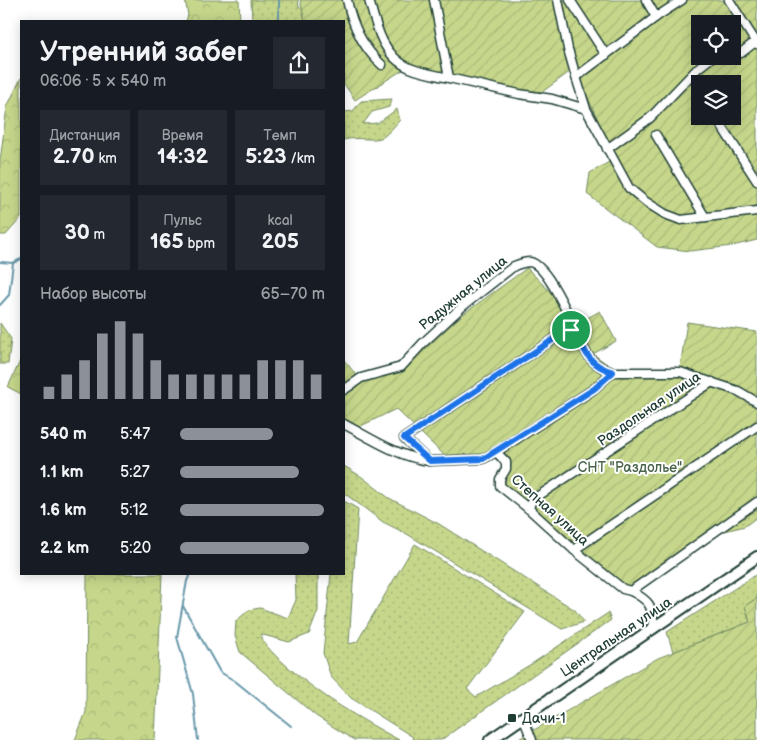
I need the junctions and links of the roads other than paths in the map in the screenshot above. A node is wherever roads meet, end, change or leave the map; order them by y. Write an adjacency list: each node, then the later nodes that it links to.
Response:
1 (347, 0): 13 (street)
2 (369, 0): 16 (street)
3 (434, 0): 16 (street)
4 (558, 0): 15 (street)
5 (570, 0): 12 (street)
6 (646, 0): 9 (street)
7 (682, 0): 9 (street)
8 (729, 0): 10 (street)
9 (656, 17): 12 (street)
10 (756, 43): 11 (street)
11 (741, 53)
12 (606, 55): 15 (street)
13 (382, 65)
14 (702, 65): 20 (street)
15 (576, 77): 17 (street)
16 (449, 78): 17 (street)
17 (586, 109): 20 (street)
18 (720, 125): 21 (street)
19 (656, 135): 23 (street)
20 (607, 149): 23 (street)
21 (757, 182)
22 (757, 212): 23 (street)
23 (706, 217)
24 (576, 331): 25 (street); 27 (street, Радужная улица); 32 (street)
25 (613, 372): 26 (street); 31 (street)
26 (712, 382): 28 (street); 34 (street, Раздольная улица)
27 (345, 389)
28 (757, 402)
29 (345, 425): 32 (street)
30 (757, 426): 35 (street)
31 (496, 452): 32 (street); 34 (street, Степная улица)
32 (430, 461)
33 (757, 502): 37 (street)
34 (530, 509): 35 (street, Степная улица)
35 (574, 550): 37 (street, Степная улица)
36 (757, 557): 38 (street, Центральная улица)
37 (631, 591): 38 (street, Степная улица)
38 (654, 627): 39 (street, Центральная улица)
39 (523, 717): 40 (street, Центральная улица); 41 (street)
40 (490, 740)
41 (532, 740)

